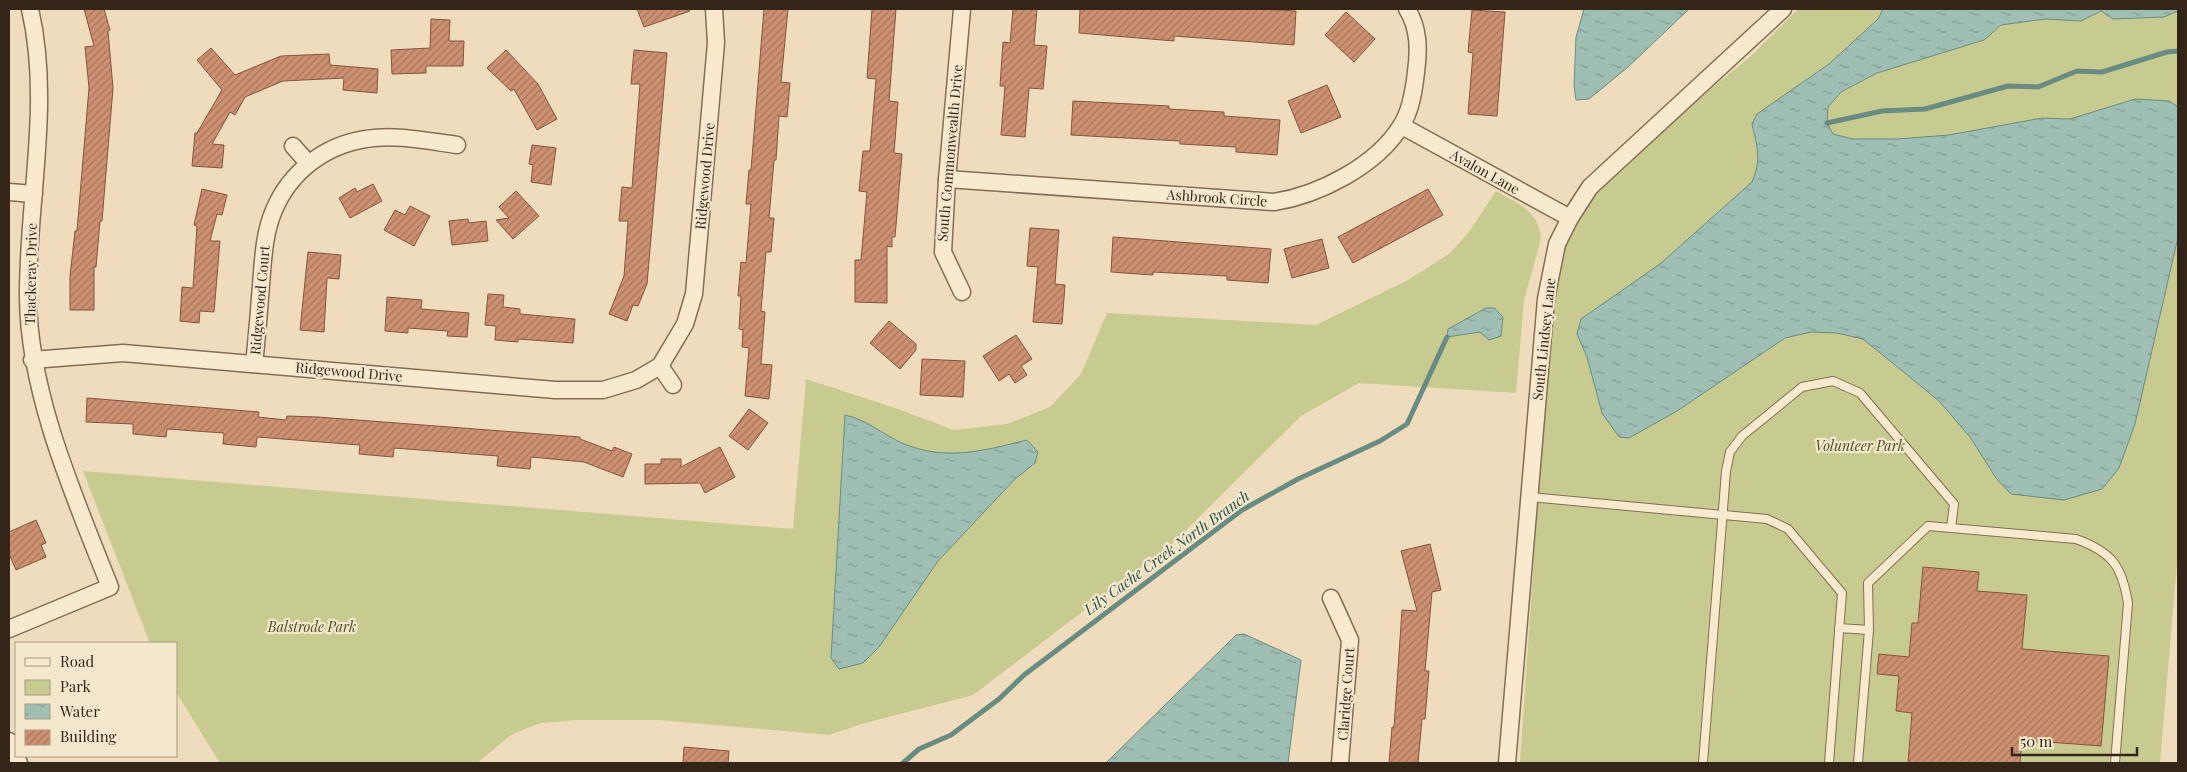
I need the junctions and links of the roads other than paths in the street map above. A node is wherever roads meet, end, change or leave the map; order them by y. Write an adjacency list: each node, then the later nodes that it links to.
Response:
1 (30, 9): 12 (street, Thackeray Drive)
2 (714, 9): 17 (street, Ridgewood Drive)
3 (962, 9): 10 (street, South Commonwealth Drive)
4 (1407, 9): 6 (street, Ashbrook Circle)
5 (1783, 9): 13 (street, South Lindsey Lane)
6 (1402, 126): 10 (street, Ashbrook Circle); 13 (street, Avalon Lane)
7 (457, 145): 9 (street, Ridgewood Court)
8 (293, 146): 9 (street)
9 (308, 163): 16 (street, Ridgewood Court)
10 (947, 179): 14 (street, South Commonwealth Drive)
11 (9, 192): 12 (street)
12 (34, 194): 15 (street, Thackeray Drive)
13 (1570, 218): 19 (street, South Lindsey Lane)
14 (962, 292)
15 (32, 360): 16 (street, Ridgewood Drive); 24 (street, Thackeray Drive)
16 (254, 364): 17 (street, Ridgewood Drive)
17 (660, 366): 18 (street)
18 (673, 385)
19 (1530, 497): 20 (lane); 29 (street, South Lindsey Lane)
20 (1721, 514): 21 (lane); 23 (lane); 30 (lane)
21 (1952, 528): 25 (lane); 33 (lane)
22 (1330, 598): 28 (street, Claridge Court)
23 (1839, 628): 25 (lane); 31 (lane)
24 (9, 629)
25 (1869, 630): 32 (lane)
26 (9, 741): 27 (street)
27 (15, 754)
28 (1340, 763)
29 (1507, 763)
30 (1703, 763)
31 (1828, 763)
32 (1858, 763)
33 (2115, 763)

